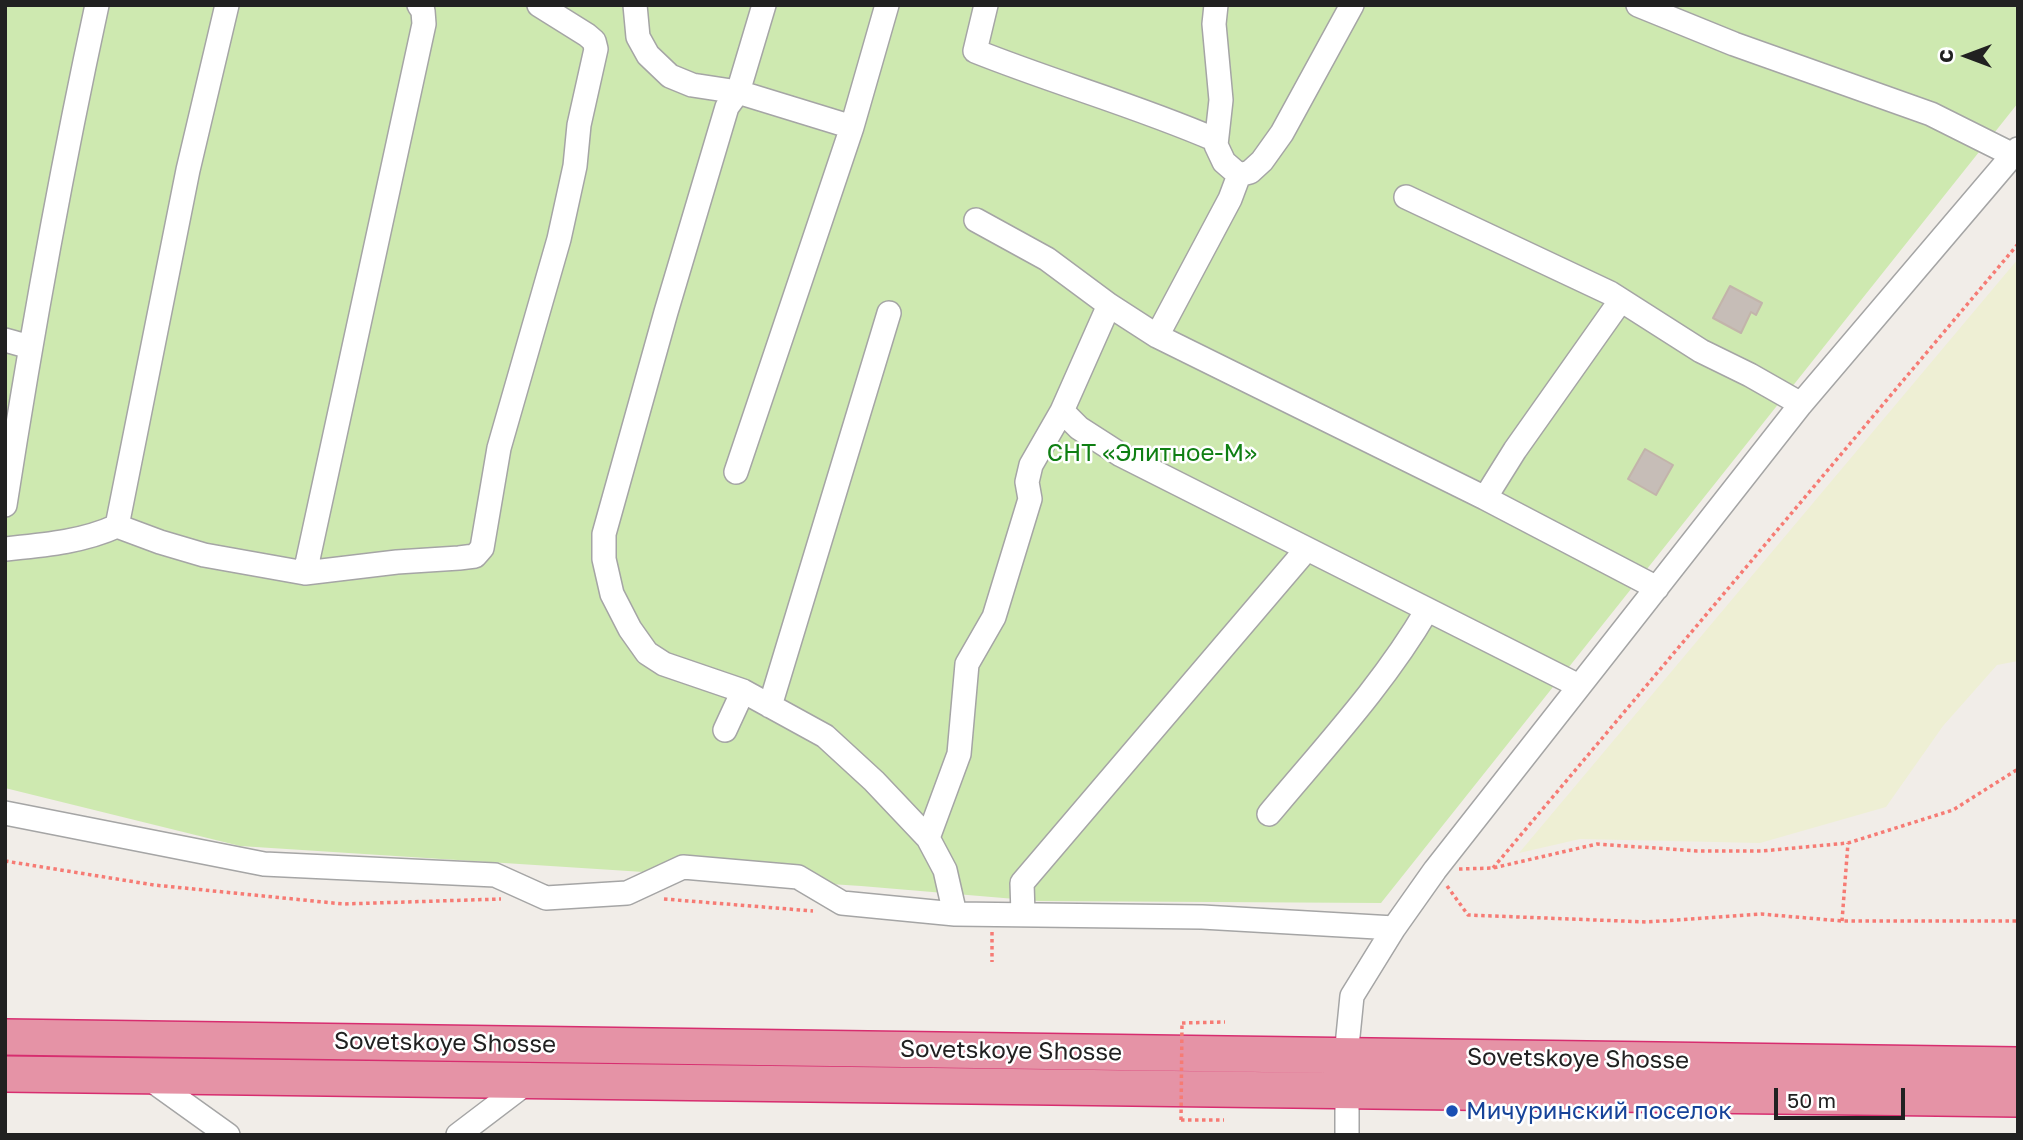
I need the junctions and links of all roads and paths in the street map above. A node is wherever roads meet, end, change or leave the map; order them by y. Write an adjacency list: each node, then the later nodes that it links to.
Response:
1 (97, 5): 25 (street)
2 (227, 5): 31 (street)
3 (419, 5): 34 (street)
4 (539, 5): 34 (street)
5 (635, 5): 12 (street)
6 (764, 5): 12 (street)
7 (887, 5): 13 (street)
8 (986, 5): 14 (street)
9 (1216, 5): 14 (street)
10 (1352, 5): 16 (street)
11 (1638, 5): 15 (street)
12 (738, 92): 13 (street); 38 (street)
13 (852, 127): 28 (street)
14 (1216, 140): 16 (street)
15 (2016, 152): 26 (street)
16 (1239, 175): 23 (street)
17 (1406, 197): 20 (street)
18 (976, 220): 21 (street)
19 (2018, 244): 47 (path)
20 (1621, 300): 26 (street); 29 (street)
21 (1109, 305): 23 (street); 27 (street)
22 (889, 313): 39 (street)
23 (1157, 336): 29 (street)
24 (5, 340): 25 (street)
25 (30, 347): 30 (street)
26 (1801, 404): 35 (street)
27 (1062, 411): 33 (street); 44 (street)
28 (736, 472)
29 (1485, 498): 35 (street)
30 (5, 505)
31 (117, 526): 32 (street); 34 (street)
32 (5, 549)
33 (1306, 550): 36 (street); 53 (street)
34 (305, 573)
35 (1657, 589): 37 (street)
36 (1427, 610): 37 (street); 43 (street)
37 (1579, 686): 48 (street)
38 (743, 691): 39 (street); 40 (street)
39 (770, 706): 44 (street)
40 (725, 730)
41 (2018, 769): 45 (path)
42 (5, 813): 49 (street)
43 (1269, 814)
44 (928, 838): 52 (street)
45 (1848, 843): 47 (path); 54 (path)
46 (5, 861): 50 (path)
47 (1493, 868): 48 (path)
48 (1435, 870): 54 (path); 56 (street)
49 (627, 893): 51 (path); 51 (street)
50 (505, 899)
51 (842, 902): 52 (street)
52 (955, 914): 53 (street)
53 (1023, 914): 56 (street)
54 (1842, 921): 55 (path)
55 (2018, 921)
56 (1394, 928): 62 (street)
57 (992, 932): 58 (path)
58 (992, 962)
59 (1225, 1022): 67 (path, bridge)
60 (5, 1037): 62 (highway, Sovetskoye Shosse)
61 (2018, 1065): 62 (highway, Sovetskoye Shosse)
62 (1346, 1073): 65 (highway, Sovetskoye Shosse); 66 (highway, Sovetskoye Shosse); 68 (street)
63 (5, 1074): 64 (highway, Sovetskoye Shosse)
64 (144, 1075): 65 (highway, Sovetskoye Shosse); 69 (street)
65 (529, 1081): 70 (street)
66 (2018, 1098)
67 (1224, 1120)
68 (1347, 1134)
69 (228, 1135)
70 (458, 1135)

